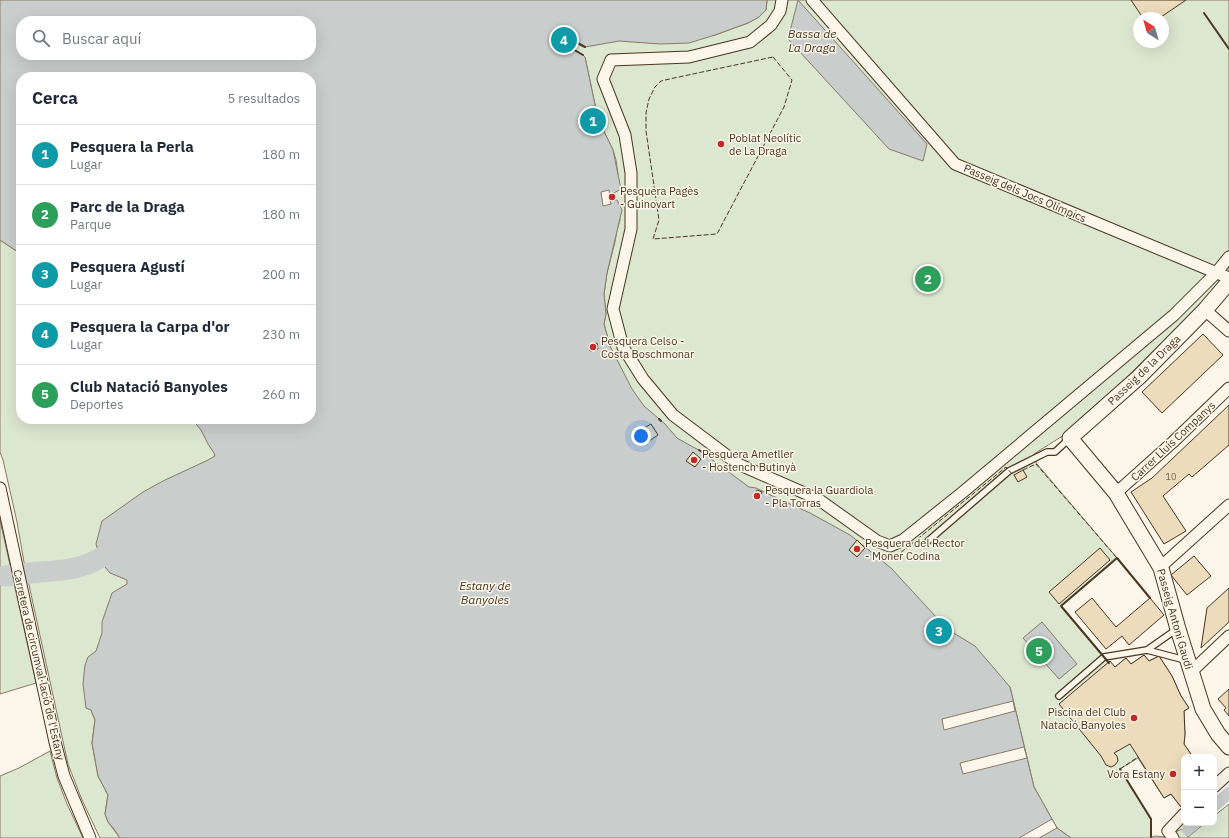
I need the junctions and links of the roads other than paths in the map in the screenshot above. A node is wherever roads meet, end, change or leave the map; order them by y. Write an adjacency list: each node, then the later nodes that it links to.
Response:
1 (782, 0): 4 (street)
2 (812, 0): 4 (street, Passeig dels Jocs Olímpics)
3 (1229, 257): 4 (street)
4 (1216, 273): 5 (street, Passeig dels Jocs Olímpics)
5 (1229, 278)
6 (1229, 282): 7 (street, Passeig de la Draga)
7 (1205, 310): 8 (street); 10 (street, Passeig de la Draga)
8 (1229, 331)
9 (1229, 388): 12 (street, Carrer Lluís Companys)
10 (1070, 438): 12 (street, Passeig Antoni Gaudi); 14 (lane, Passeig de la Draga)
11 (0, 488): 26 (street, Carretera de circumval·lació de l'Estany)
12 (1116, 493): 15 (street, Passeig Antoni Gaudi)
13 (1229, 505): 15 (street)
14 (928, 541)
15 (1160, 566): 16 (street, Passeig Antoni Gaudi)
16 (1178, 628): 18 (lane); 19 (street, Passeig Antoni Gaudi)
17 (1229, 636): 19 (street)
18 (1147, 650): 19 (lane); 20 (lane)
19 (1189, 666): 21 (street, Passeig Antoni Gaudi)
20 (1059, 696)
21 (1229, 747)
22 (1229, 773): 23 (street)
23 (1217, 784)
24 (1181, 818): 25 (street)
25 (1170, 835)
26 (90, 838)

